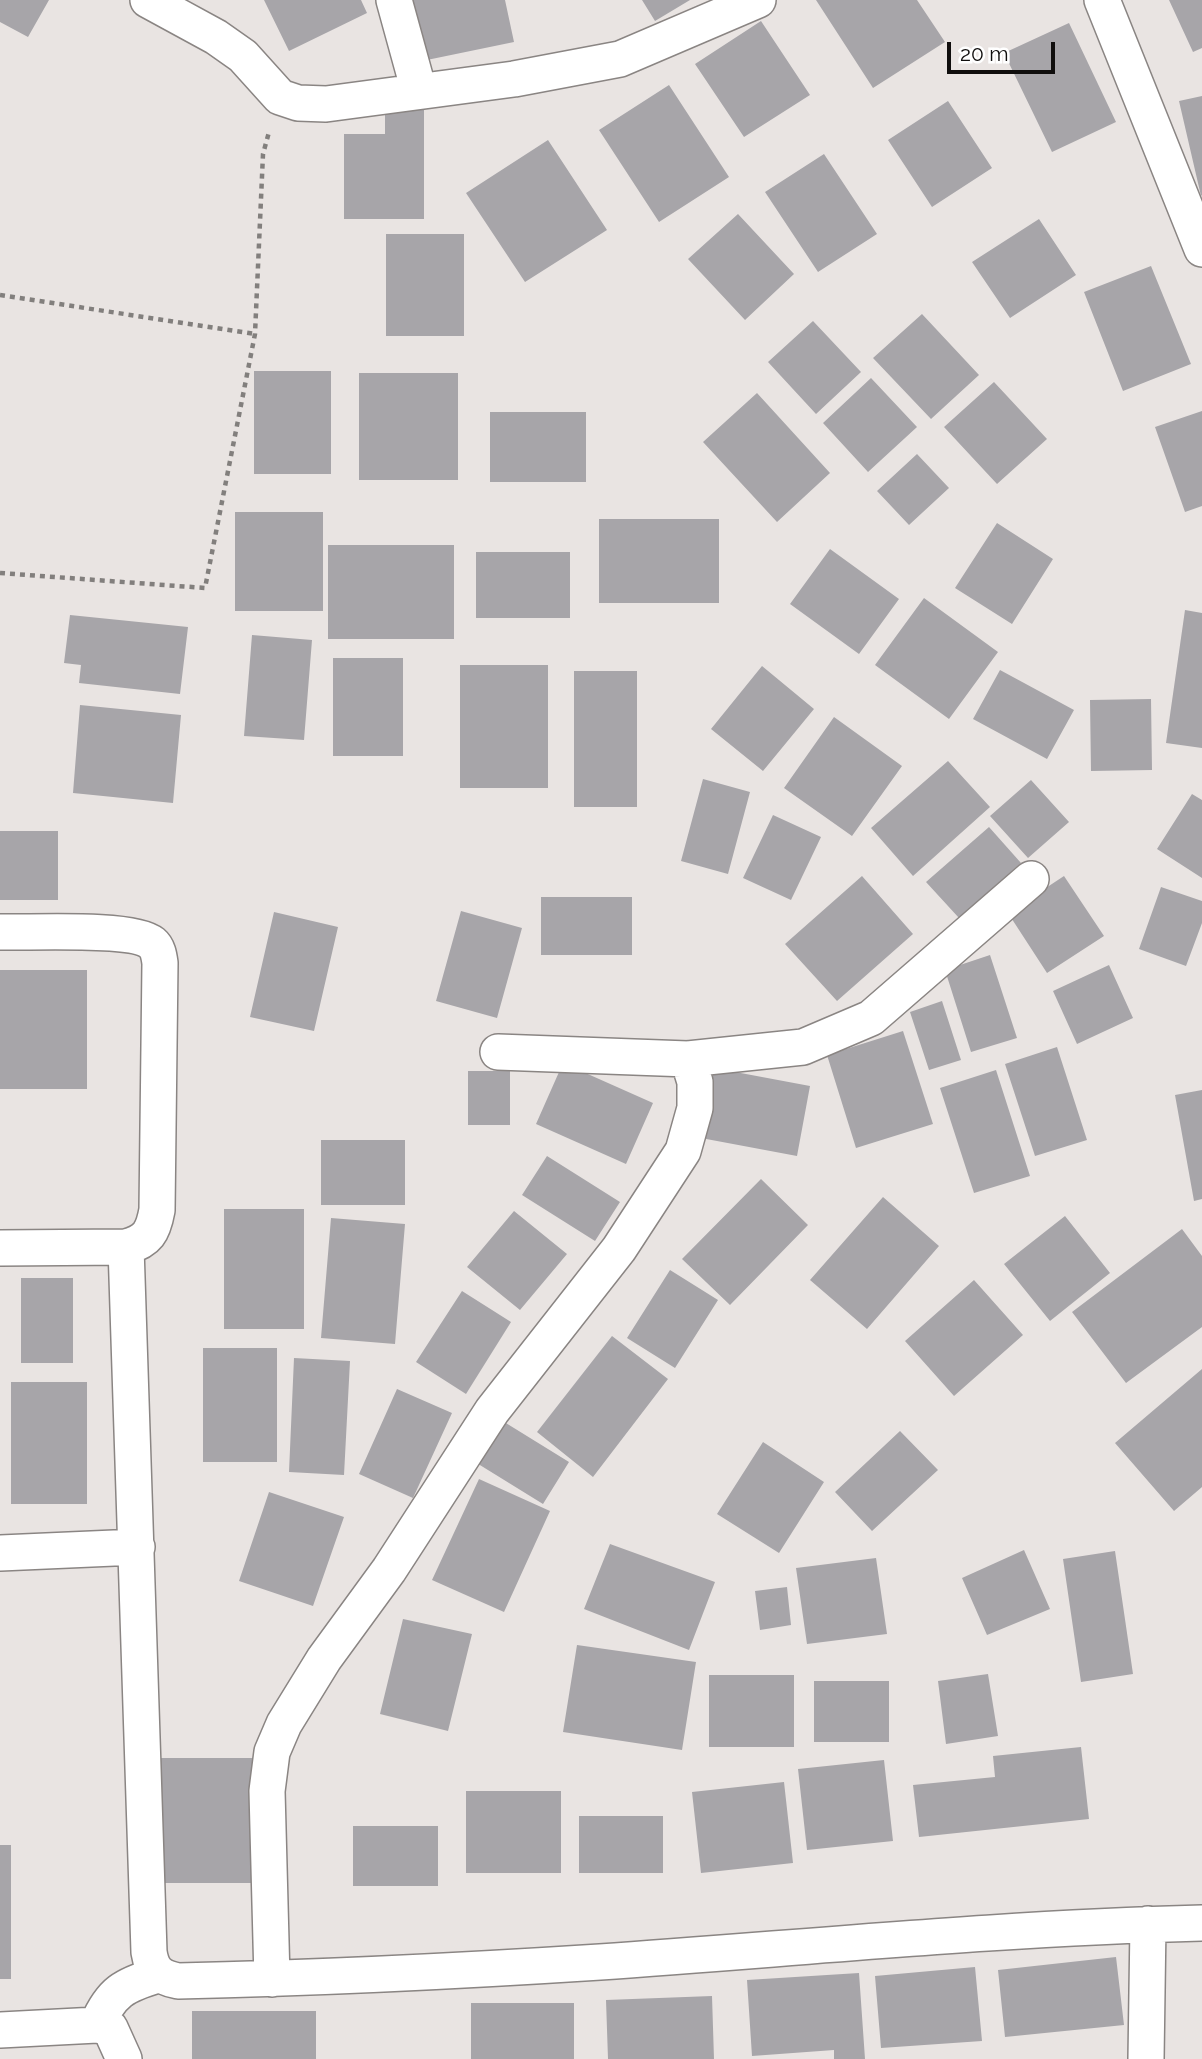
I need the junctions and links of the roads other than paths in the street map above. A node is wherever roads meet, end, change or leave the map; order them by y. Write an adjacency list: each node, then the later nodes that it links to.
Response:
1 (148, 0): 5 (street)
2 (394, 0): 5 (street)
3 (758, 0): 5 (street)
4 (1102, 0): 6 (street)
5 (419, 91)
6 (1202, 249)
7 (1031, 879): 10 (street)
8 (0, 932): 11 (street)
9 (498, 1052): 10 (street)
10 (688, 1059): 18 (street)
11 (126, 1247): 12 (street); 13 (street)
12 (0, 1248)
13 (137, 1548): 14 (street); 17 (street)
14 (0, 1553)
15 (1202, 1923): 16 (street)
16 (1148, 1924): 18 (street); 22 (street)
17 (158, 1975): 18 (street); 19 (street)
18 (272, 1979)
19 (97, 2025): 20 (street); 21 (street)
20 (0, 2030)
21 (124, 2059)
22 (1146, 2059)

